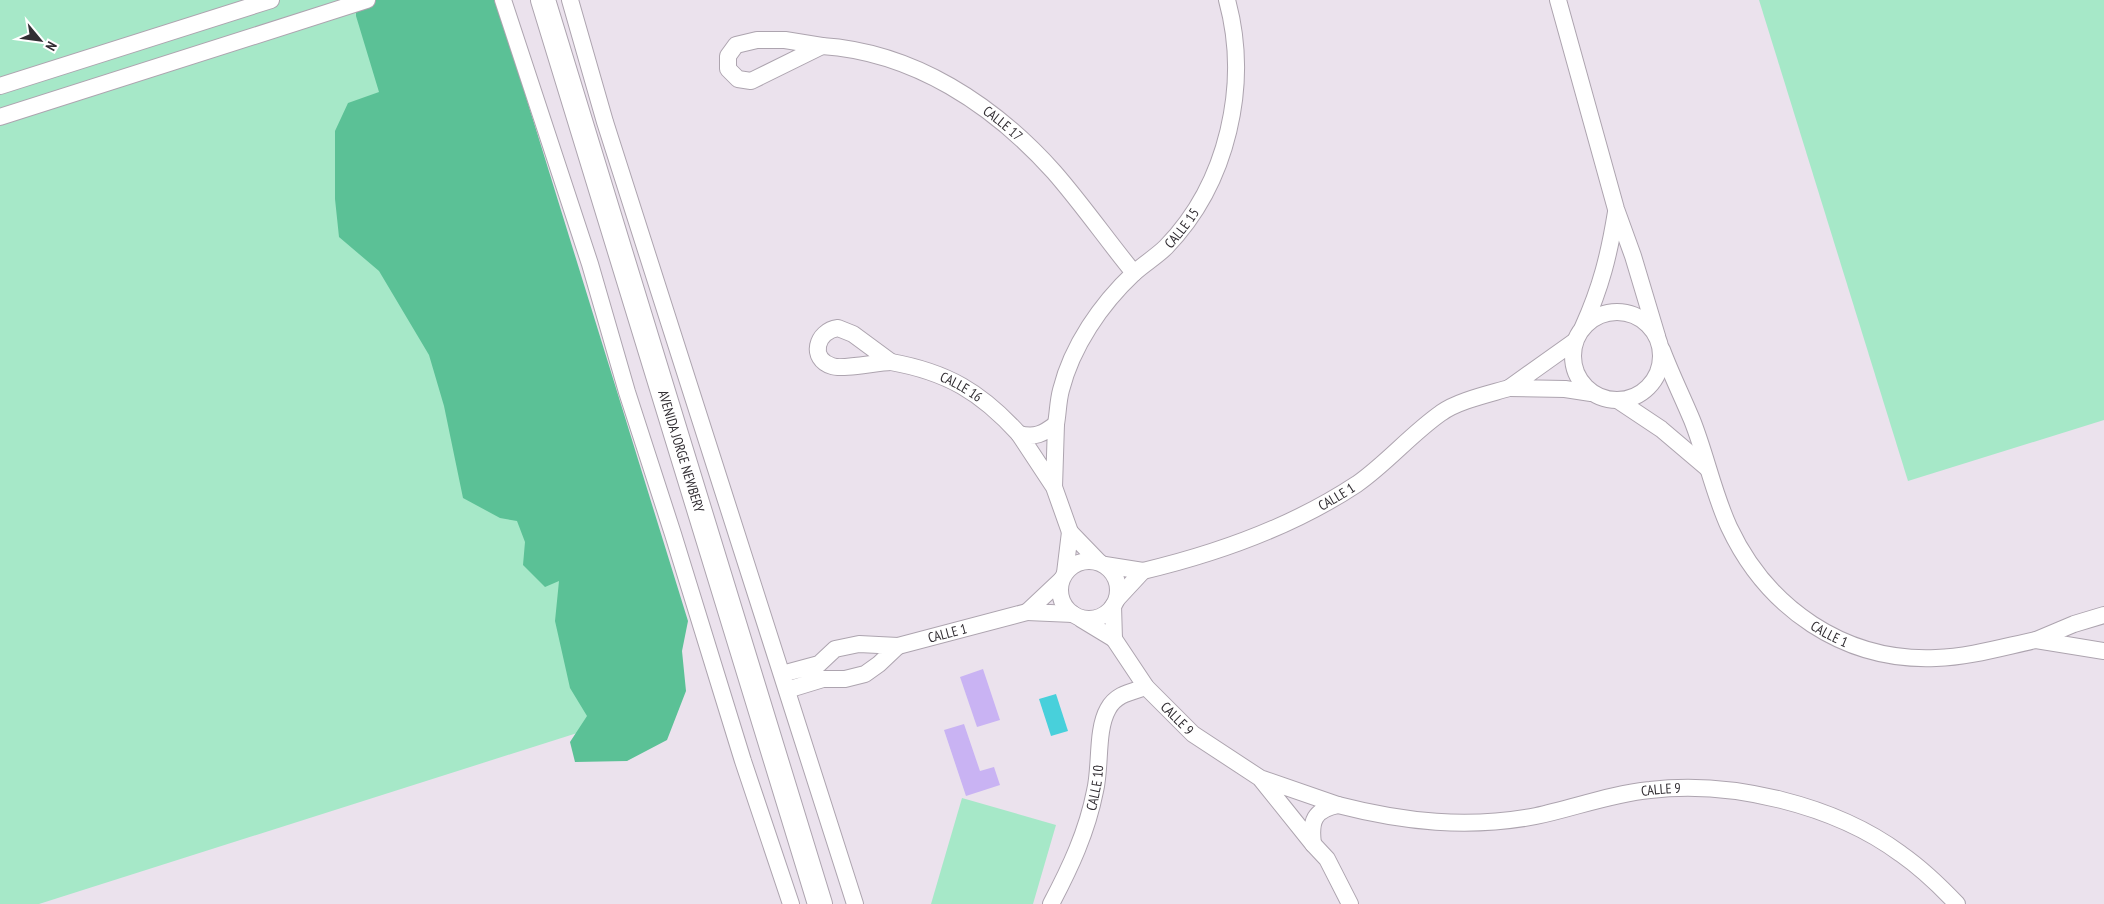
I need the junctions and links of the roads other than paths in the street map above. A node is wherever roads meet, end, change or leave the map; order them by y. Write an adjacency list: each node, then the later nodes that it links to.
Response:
1 (271, 0): 9 (street)
2 (367, 0): 10 (street)
3 (503, 0): 41 (street)
4 (543, 0): 42 (main road, AVENIDA JORGE NEWBERY)
5 (570, 0): 36 (street)
6 (1227, 0): 12 (street, CALLE 15)
7 (1558, 0): 11 (street)
8 (822, 46): 8 (street, CALLE 17); 12 (street, CALLE 17)
9 (0, 86)
10 (0, 117)
11 (1616, 209): 13 (street); 14 (street)
12 (1134, 273): 19 (street, CALLE 15)
13 (1579, 334): 14 (street); 16 (street); 17 (street)
14 (1660, 343): 18 (street); 21 (street, CALLE 1)
15 (891, 362): 20 (street, CALLE 16)
16 (1509, 388): 17 (street); 25 (street, CALLE 1)
17 (1591, 393): 18 (street)
18 (1619, 401): 21 (street)
19 (1056, 424): 20 (street); 22 (street, CALLE 15)
20 (1019, 434): 22 (street, CALLE 16)
21 (1708, 469): 32 (street, CALLE 1)
22 (1054, 487): 23 (street)
23 (1070, 532): 24 (street); 26 (street)
24 (1102, 564): 25 (street); 26 (street); 27 (street)
25 (1143, 571): 27 (street)
26 (1063, 577): 28 (street); 30 (street)
27 (1115, 603): 30 (street); 31 (street)
28 (1027, 612): 30 (street); 33 (street, CALLE 1)
29 (2104, 615): 32 (street)
30 (1076, 616): 31 (street)
31 (1114, 639): 37 (street, CALLE 9)
32 (2036, 640): 34 (street)
33 (898, 646): 35 (street); 35 (street)
34 (2104, 651)
35 (821, 672): 36 (street)
36 (785, 682): 43 (street)
37 (1146, 687): 38 (street, CALLE 9); 44 (street, CALLE 10)
38 (1260, 778): 39 (street, CALLE 9); 40 (street)
39 (1338, 805): 40 (street); 46 (street, CALLE 9)
40 (1313, 844): 45 (street)
41 (791, 904)
42 (820, 904)
43 (855, 904)
44 (1051, 904)
45 (1350, 904)
46 (1957, 904)

